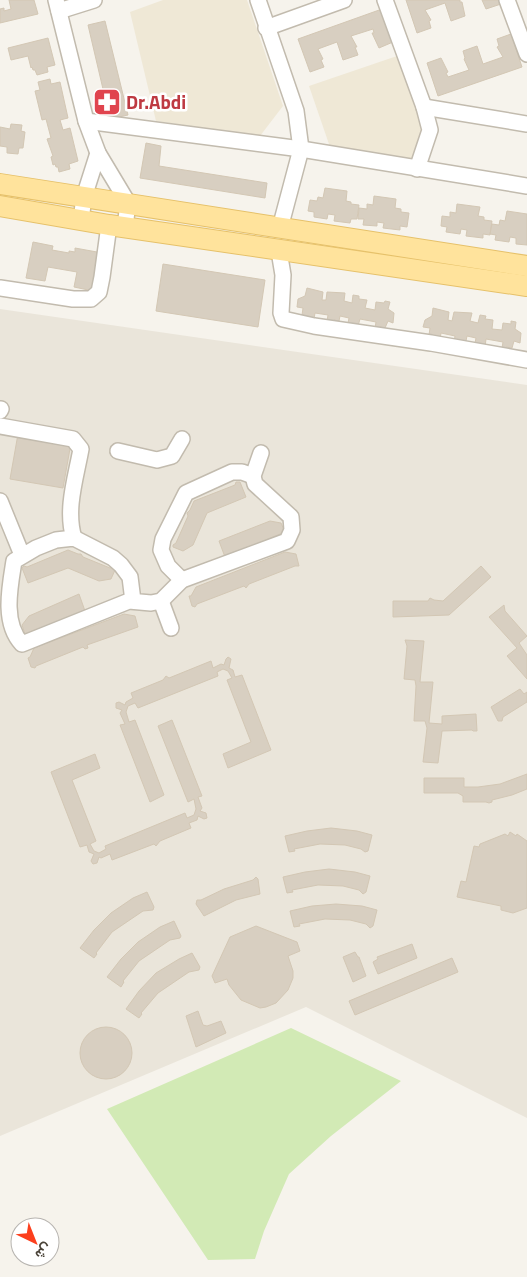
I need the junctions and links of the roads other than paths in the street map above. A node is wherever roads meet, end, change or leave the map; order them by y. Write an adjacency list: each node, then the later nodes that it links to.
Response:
1 (94, 0): 6 (street)
2 (258, 0): 7 (street)
3 (344, 0): 7 (street)
4 (385, 0): 9 (street)
5 (507, 0): 8 (street)
6 (57, 6): 10 (street)
7 (266, 28): 12 (street)
8 (527, 54)
9 (424, 107): 11 (street); 14 (street)
10 (86, 121): 12 (street); 13 (street)
11 (527, 124)
12 (301, 149): 14 (street); 22 (street)
13 (98, 154): 17 (street); 18 (street)
14 (417, 169): 16 (street)
15 (0, 184): 17 (main road)
16 (527, 186)
17 (84, 198): 18 (main road); 20 (street)
18 (128, 203): 21 (street); 22 (main road)
19 (0, 206): 20 (main road)
20 (81, 220): 21 (main road)
21 (117, 226): 23 (main road); 26 (street)
22 (280, 228): 24 (main road)
23 (288, 252): 25 (main road); 27 (street)
24 (527, 266)
25 (527, 286)
26 (0, 288)
27 (527, 360)
28 (0, 426): 34 (street)
29 (182, 439): 30 (street)
30 (118, 451)
31 (261, 453): 32 (street)
32 (253, 476): 36 (street); 36 (street)
33 (0, 501): 35 (street)
34 (74, 538): 35 (street); 37 (street)
35 (22, 555): 37 (street)
36 (182, 580): 38 (street)
37 (132, 601): 38 (street)
38 (161, 601): 39 (street)
39 (172, 628)

